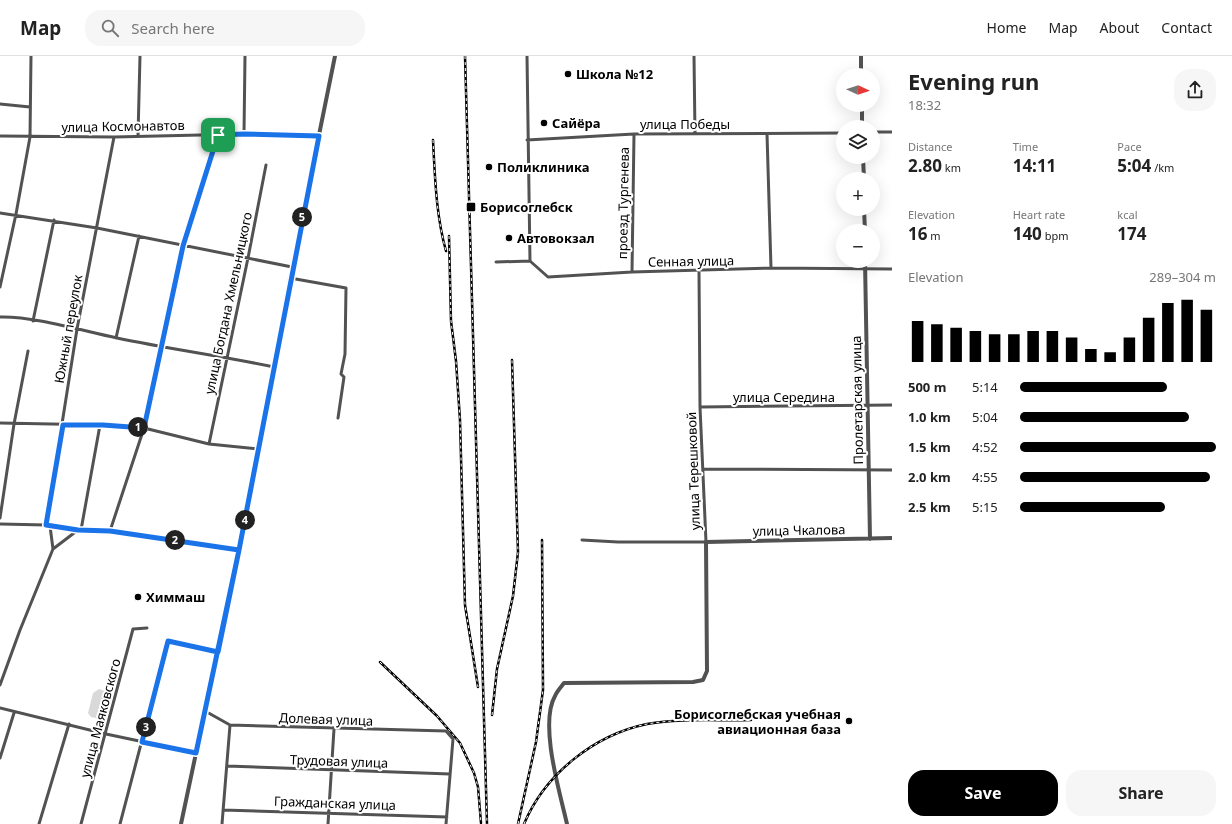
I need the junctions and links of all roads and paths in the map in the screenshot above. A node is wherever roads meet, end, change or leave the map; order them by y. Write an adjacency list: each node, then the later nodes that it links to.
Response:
1 (31, 56): 10 (street)
2 (140, 56): 20 (street)
3 (246, 56): 14 (street)
4 (335, 56): 21 (street)
5 (527, 56): 24 (street)
6 (694, 56): 16 (street)
7 (861, 56): 8 (street)
8 (861, 68)
9 (0, 104): 10 (street)
10 (30, 107): 22 (street)
11 (880, 132): 12 (street)
12 (892, 132)
13 (836, 133): 17 (street, улица Победы)
14 (244, 134): 18 (street, улица Космонавтов); 21 (street, улица Космонавтов)
15 (634, 134): 16 (street, улица Победы); 24 (street, улица Победы); 40 (street, проезд Тургенева)
16 (695, 134): 17 (street, улица Победы)
17 (767, 134): 36 (street)
18 (218, 135): 20 (street, улица Космонавтов); 31 (street)
19 (0, 136): 22 (street, улица Космонавтов)
20 (138, 136): 23 (street, улица Космонавтов)
21 (319, 136): 35 (street)
22 (30, 137): 23 (street, улица Космонавтов); 27 (street)
23 (114, 137): 29 (street, Южный переулок)
24 (527, 140): 34 (street)
25 (266, 165): 32 (street, улица Богдана Хмельницкого)
26 (0, 213): 27 (street)
27 (16, 214): 28 (street); 42 (street)
28 (54, 220): 29 (street); 44 (street)
29 (97, 228): 30 (street); 45 (street, Южный переулок)
30 (139, 236): 31 (street); 46 (street)
31 (183, 246): 32 (street); 47 (street)
32 (248, 258): 35 (street); 49 (street, улица Богдана Хмельницкого)
33 (496, 262): 34 (street)
34 (530, 262): 40 (street, Сенная улица)
35 (292, 267): 41 (street)
36 (771, 268): 38 (street, Сенная улица); 39 (street, Сенная улица)
37 (892, 269): 38 (street, Сенная улица)
38 (865, 270): 52 (street, Пролетарская улица)
39 (699, 271): 40 (street, Сенная улица); 53 (street, улица Терешковой)
40 (632, 272)
41 (290, 278): 50 (street); 54 (street)
42 (0, 287)
43 (0, 317): 44 (street)
44 (33, 321): 45 (street)
45 (77, 329): 46 (street); 57 (street, Южный переулок)
46 (116, 338): 47 (street)
47 (161, 347): 49 (street); 59 (street)
48 (28, 351): 56 (street)
49 (227, 357): 50 (street); 60 (street, улица Богдана Хмельницкого)
50 (274, 367): 61 (street)
51 (892, 405): 52 (street, улица Середина)
52 (868, 406): 53 (street, улица Середина); 63 (street, Пролетарская улица)
53 (700, 407): 62 (street, улица Терешковой)
54 (338, 418)
55 (0, 423): 56 (street)
56 (14, 424): 57 (street); 65 (street)
57 (63, 425): 58 (street); 67 (street, Южный переулок)
58 (100, 425): 59 (street); 68 (street)
59 (144, 428): 60 (street); 69 (street)
60 (209, 444): 61 (street)
61 (259, 449): 75 (street)
62 (703, 469): 63 (street); 73 (street, улица Терешковой)
63 (868, 470): 64 (street); 71 (street, Пролетарская улица)
64 (892, 470)
65 (0, 518)
66 (0, 524): 67 (street)
67 (48, 526): 68 (street); 74 (street, Южный переулок)
68 (79, 530): 69 (street); 74 (street)
69 (110, 531): 75 (street)
70 (892, 538): 71 (street, улица Чкалова)
71 (870, 539): 73 (street, улица Чкалова)
72 (582, 540): 73 (street)
73 (706, 542): 102 (street, улица Терешковой)
74 (53, 549): 78 (street)
75 (239, 550): 77 (street)
76 (147, 628): 85 (street, улица Маяковского)
77 (218, 652): 80 (street); 86 (street)
78 (0, 685)
79 (0, 708): 81 (street)
80 (205, 711): 83 (street, Долевая улица); 87 (street)
81 (14, 713): 82 (street); 88 (street)
82 (69, 724): 85 (street); 95 (street)
83 (230, 725): 84 (street, Долевая улица); 89 (street)
84 (334, 729): 90 (street); 91 (street, Долевая улица)
85 (106, 734): 86 (street); 96 (street, улица Маяковского)
86 (142, 742): 87 (street); 97 (street)
87 (196, 753): 98 (street)
88 (0, 758)
89 (227, 766): 90 (street, Трудовая улица); 92 (street)
90 (332, 771): 91 (street, Трудовая улица); 93 (street)
91 (450, 774): 94 (street)
92 (223, 810): 93 (street, Гражданская улица); 99 (street)
93 (328, 814): 94 (street, Гражданская улица); 100 (street)
94 (447, 817): 101 (street)
95 (39, 824)
96 (81, 824)
97 (120, 824)
98 (181, 824)
99 (222, 824)
100 (328, 824)
101 (446, 824)
102 (567, 824)

